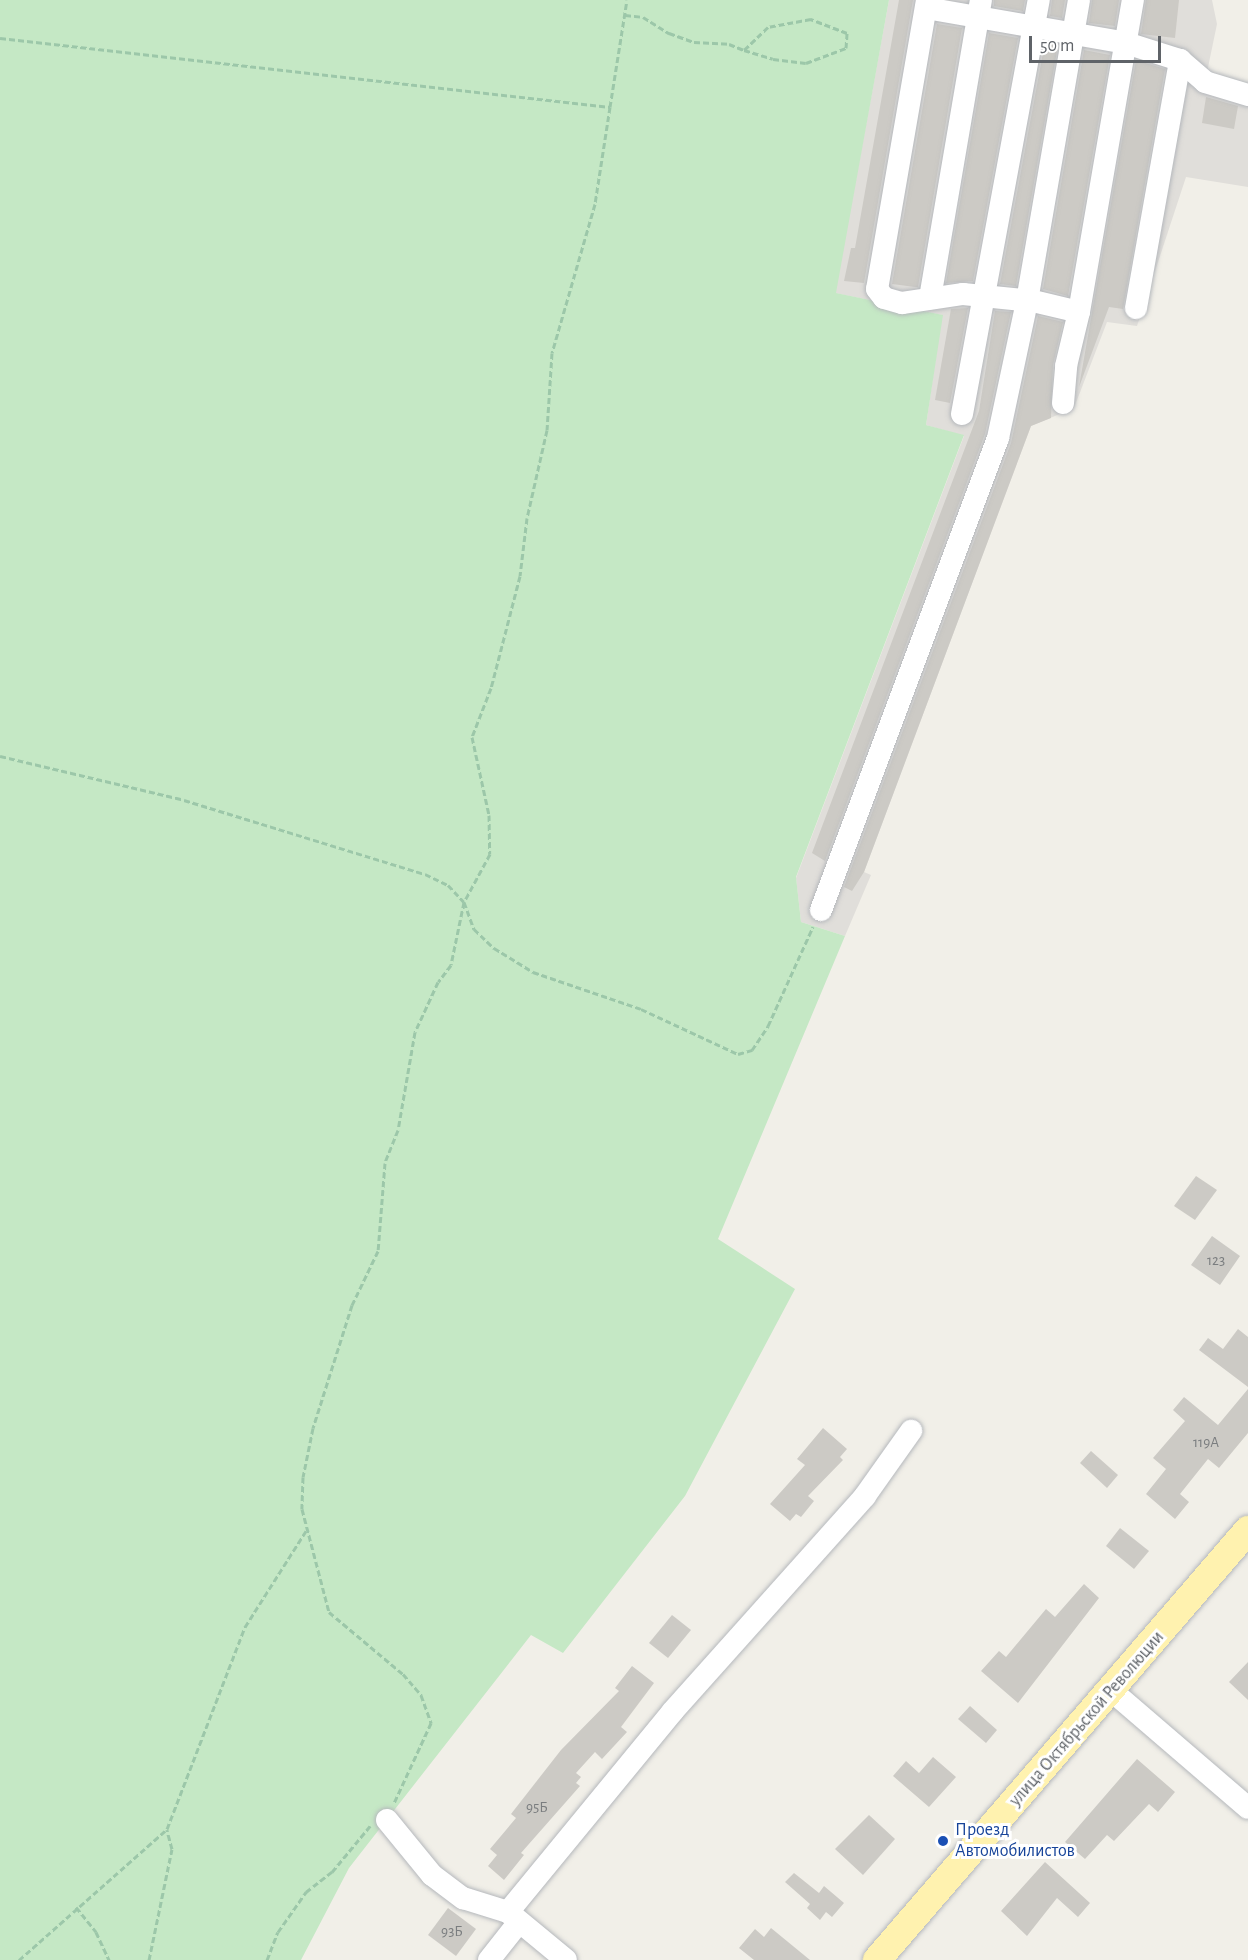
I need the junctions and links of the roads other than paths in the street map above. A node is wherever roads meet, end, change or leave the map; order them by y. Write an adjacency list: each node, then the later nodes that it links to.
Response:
1 (1039, 0): 6 (street)
2 (1079, 0): 7 (street)
3 (1133, 0): 8 (street)
4 (927, 4): 5 (street); 12 (street)
5 (980, 9): 6 (street); 12 (street)
6 (1036, 27): 7 (street); 11 (street)
7 (1074, 34): 8 (street); 13 (street)
8 (1126, 43): 9 (street); 15 (street)
9 (1180, 60): 10 (street); 14 (street)
10 (1248, 94)
11 (986, 297): 12 (street); 13 (street); 17 (street)
12 (930, 298)
13 (1027, 301): 15 (street); 18 (street)
14 (1136, 308)
15 (1079, 312): 16 (street)
16 (1063, 403)
17 (962, 414)
18 (821, 910)
19 (911, 1431): 24 (street)
20 (1248, 1530): 21 (main road, улица Октябрьской Революции)
21 (1112, 1690): 22 (street); 27 (main road, улица Октябрьской Революции)
22 (1248, 1808)
23 (387, 1820): 24 (street)
24 (514, 1917): 25 (street); 26 (street)
25 (489, 1960)
26 (566, 1960)
27 (877, 1960)

